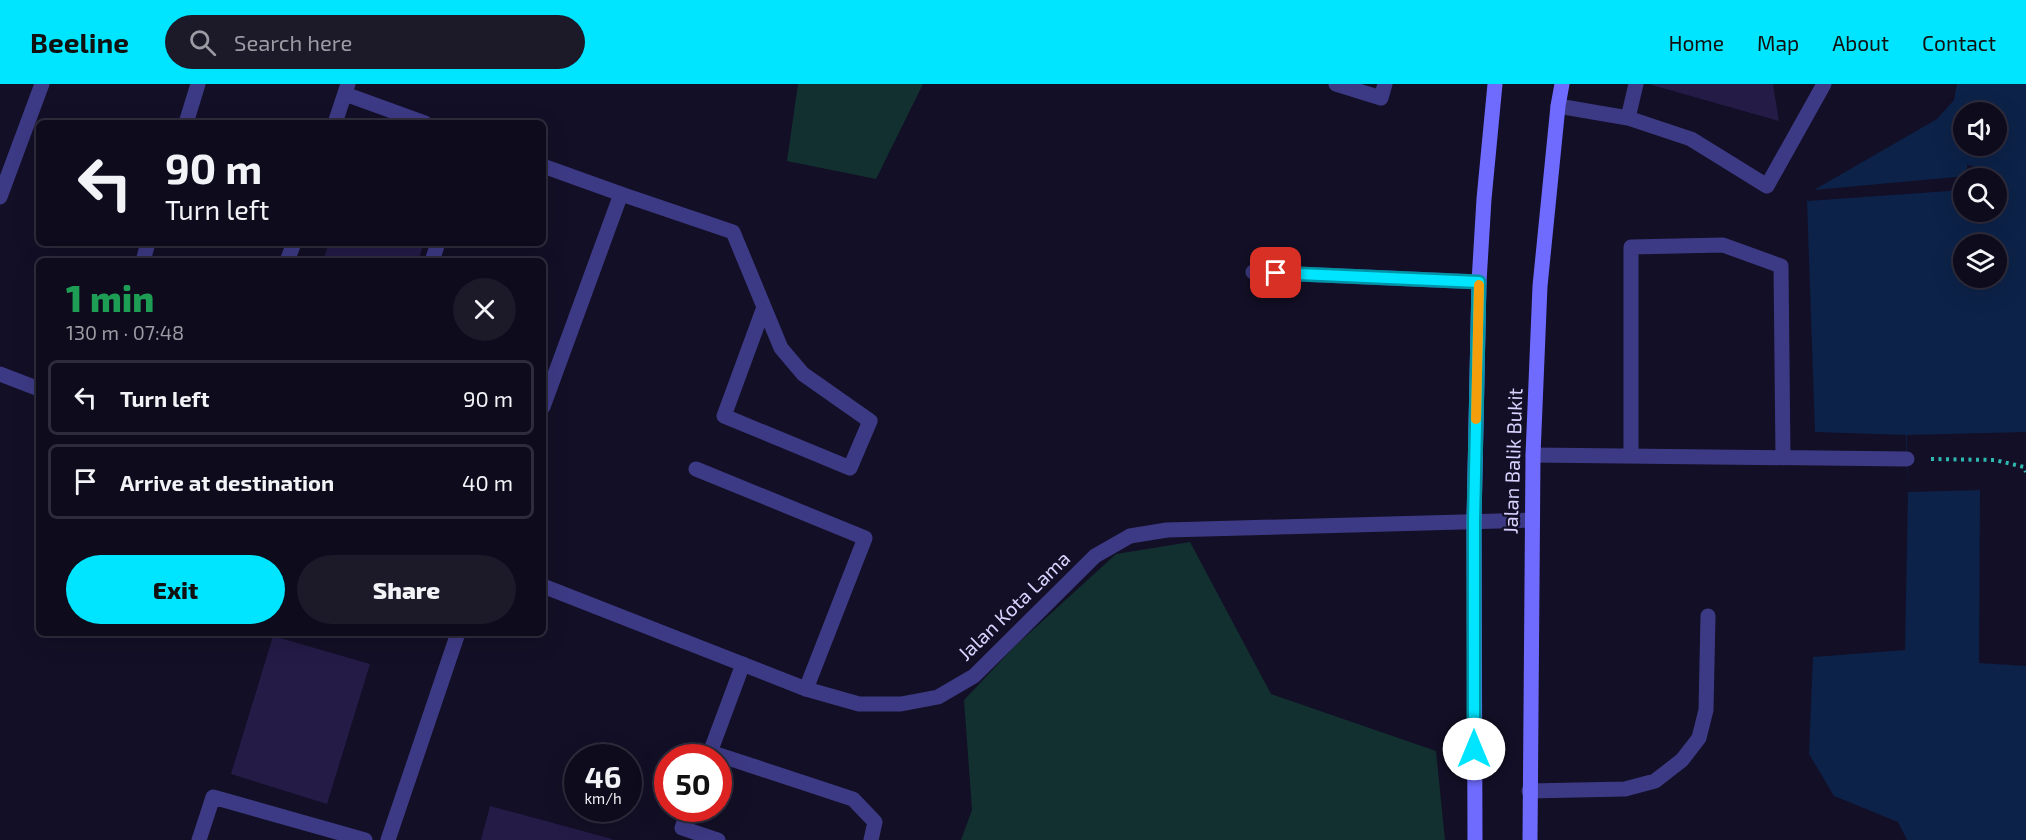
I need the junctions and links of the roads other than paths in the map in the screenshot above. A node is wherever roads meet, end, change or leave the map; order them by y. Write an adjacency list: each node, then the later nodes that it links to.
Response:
1 (41, 84): 17 (street)
2 (198, 84): 12 (street)
3 (1336, 84): 4 (street)
4 (1385, 84)
5 (1495, 84): 19 (main road, Jalan Balik Bukit)
6 (1562, 84): 10 (main road, Jalan Balik Bukit)
7 (1636, 84): 11 (street)
8 (1824, 84): 11 (street)
9 (346, 89): 13 (street); 14 (street)
10 (1558, 106): 11 (street); 24 (main road, Jalan Balik Bukit)
11 (1629, 118)
12 (187, 120)
13 (336, 120)
14 (418, 120)
15 (546, 167): 16 (street)
16 (621, 194): 20 (street); 23 (street)
17 (0, 197)
18 (1253, 272): 19 (street)
19 (1479, 282): 30 (main road, Jalan Balik Bukit)
20 (764, 307): 20 (street)
21 (0, 374): 22 (street)
22 (36, 388)
23 (546, 399)
24 (1533, 455): 25 (street); 29 (main road, Jalan Balik Bukit)
25 (1631, 456): 26 (street); 26 (street)
26 (1783, 458): 27 (street)
27 (1907, 459)
28 (696, 469): 35 (street)
29 (1532, 520): 30 (street, Jalan Kota Lama); 38 (main road, Jalan Balik Bukit)
30 (1474, 521): 35 (street, Jalan Kota Lama); 45 (main road, Jalan Balik Bukit)
31 (546, 587): 34 (street, Jalan Kota Lama)
32 (1708, 615): 38 (street)
33 (457, 636): 42 (street)
34 (743, 664): 35 (street, Jalan Kota Lama); 36 (street)
35 (806, 689)
36 (713, 744)
37 (732, 761): 44 (street)
38 (1529, 792): 46 (main road, Jalan Balik Bukit)
39 (684, 822): 43 (street)
40 (199, 840): 41 (street)
41 (364, 840)
42 (388, 840)
43 (718, 840)
44 (871, 840)
45 (1474, 840)
46 (1530, 840)

